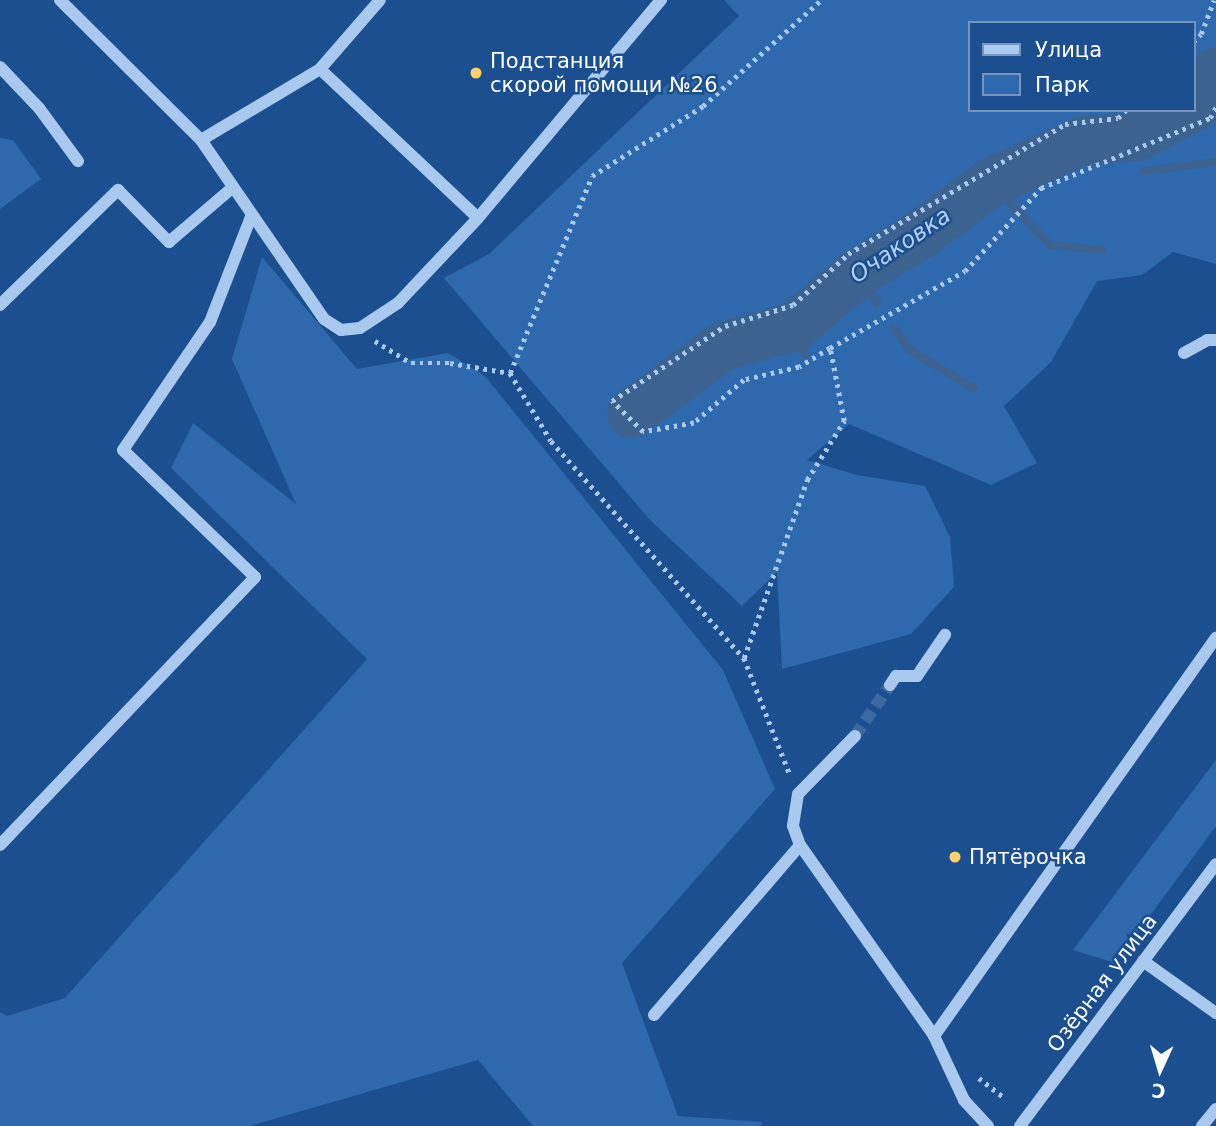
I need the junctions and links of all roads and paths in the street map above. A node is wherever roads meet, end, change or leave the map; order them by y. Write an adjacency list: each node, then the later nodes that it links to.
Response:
1 (60, 0): 11 (street)
2 (380, 0): 8 (street)
3 (661, 0): 15 (street)
4 (821, 0): 21 (path)
5 (1214, 0): 6 (path)
6 (1195, 40)
7 (0, 67): 12 (street)
8 (320, 69): 11 (street); 15 (street)
9 (1216, 107): 19 (path)
10 (1124, 112): 19 (path)
11 (201, 140): 13 (street)
12 (78, 161)
13 (232, 188): 14 (street); 16 (street)
14 (251, 217): 17 (street); 28 (street)
15 (478, 218): 17 (street)
16 (0, 305)
17 (360, 328): 21 (path)
18 (1216, 340): 20 (street)
19 (830, 348): 24 (path)
20 (1184, 353)
21 (510, 373): 24 (path)
22 (946, 635): 25 (street)
23 (1216, 638): 34 (street)
24 (744, 658): 27 (path)
25 (890, 685)
26 (855, 736): 27 (street)
27 (798, 794): 29 (street)
28 (0, 845)
29 (800, 845): 33 (street); 34 (street)
30 (1216, 863): 31 (street, Озёрная улица)
31 (1143, 961): 32 (street); 39 (street, Озёрная улица)
32 (1216, 1013)
33 (654, 1015)
34 (934, 1036): 38 (street)
35 (979, 1078): 36 (path)
36 (1003, 1097)
37 (1216, 1109): 40 (street)
38 (988, 1126)
39 (1020, 1126)
40 (1202, 1126)

